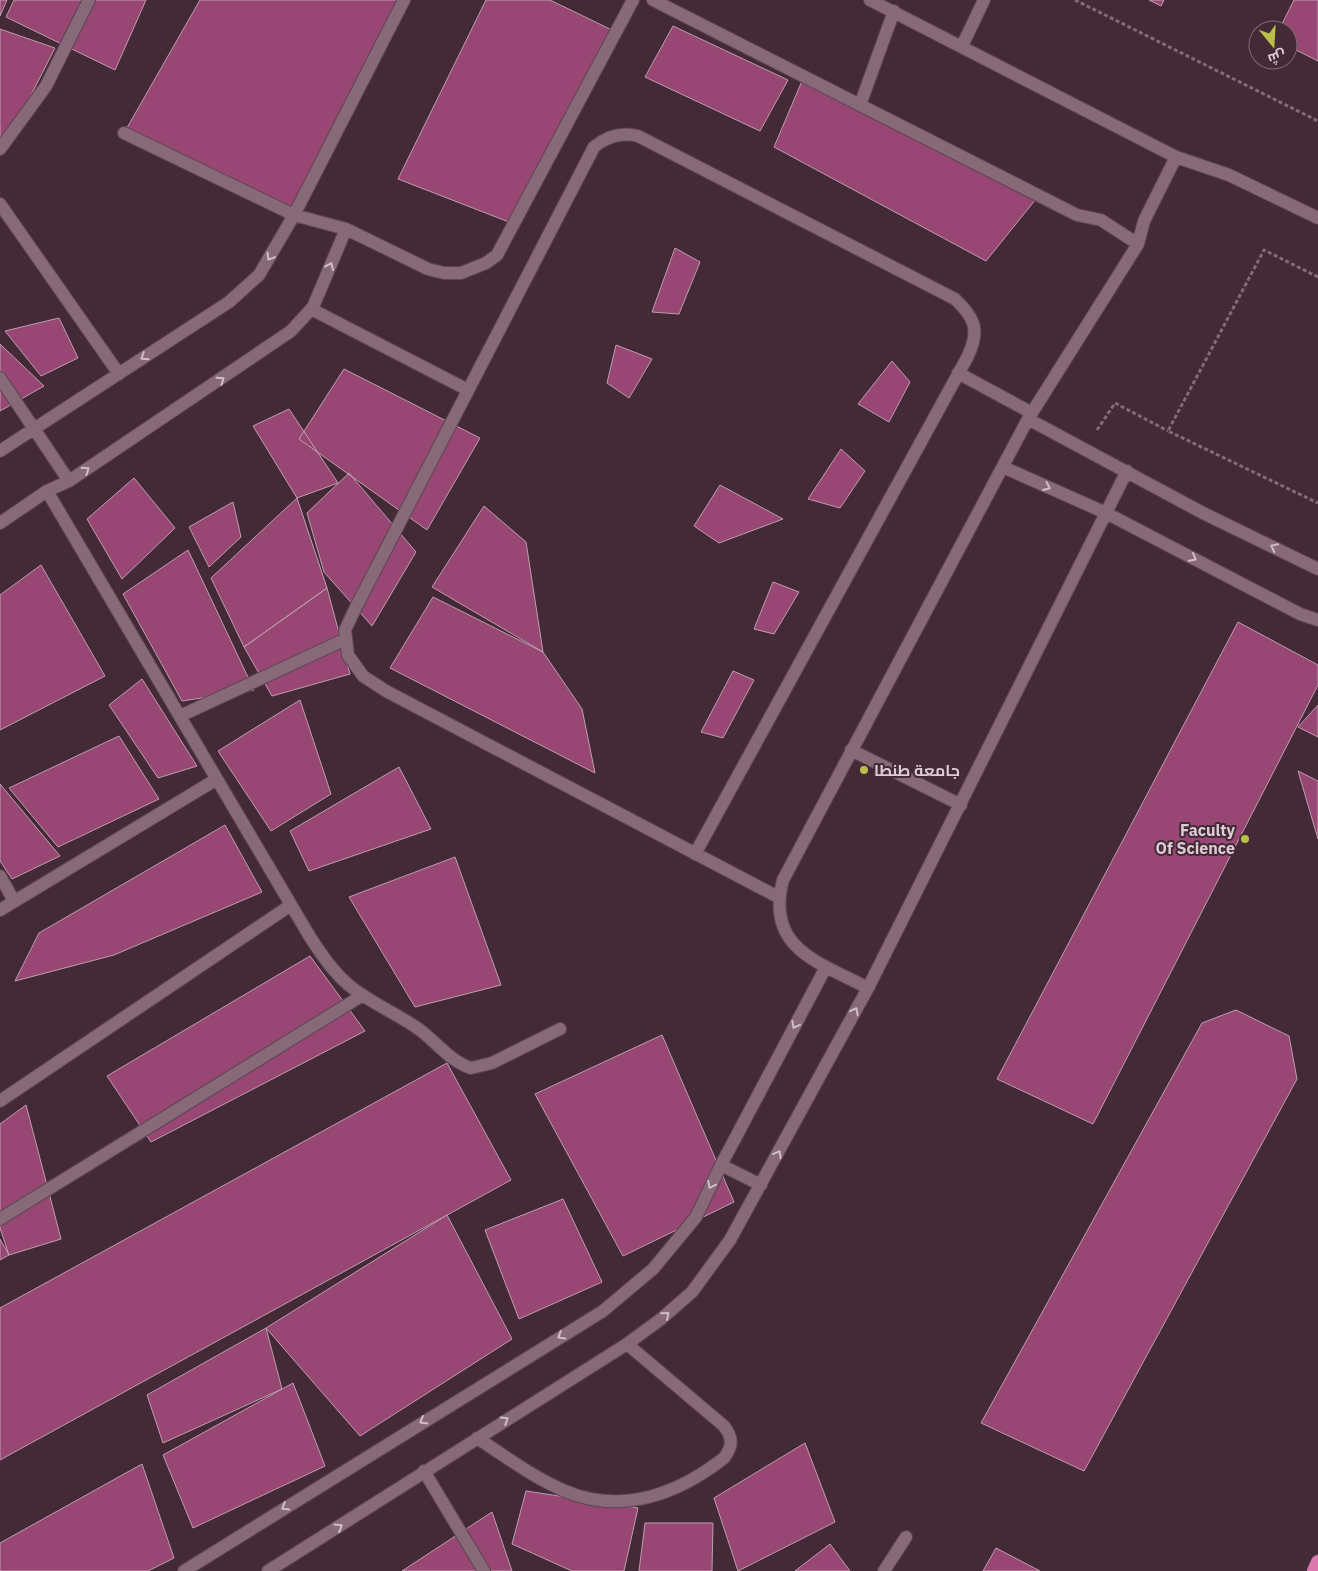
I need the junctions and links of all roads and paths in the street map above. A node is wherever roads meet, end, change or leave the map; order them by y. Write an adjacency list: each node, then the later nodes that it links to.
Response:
1 (89, 0): 13 (lane)
2 (404, 0): 16 (lane)
3 (633, 0): 18 (lane)
4 (653, 0): 10 (lane)
5 (870, 0): 8 (lane)
6 (984, 0): 9 (lane)
7 (1075, 0): 11 (path)
8 (894, 11): 9 (lane); 10 (lane)
9 (962, 46): 14 (lane)
10 (860, 105): 19 (lane)
11 (1318, 121)
12 (124, 132): 16 (lane)
13 (0, 149)
14 (1176, 157): 17 (lane); 19 (lane)
15 (0, 204): 23 (lane)
16 (294, 215): 18 (lane); 23 (lane, one-way to 23)
17 (1318, 218)
18 (346, 229): 21 (lane, one-way to 18)
19 (1138, 244): 26 (lane)
20 (1318, 277): 28 (path)
21 (311, 309): 25 (lane); 33 (lane, one-way to 21)
22 (958, 373): 25 (lane); 26 (lane); 45 (lane)
23 (119, 374): 27 (lane)
24 (0, 378): 27 (lane)
25 (468, 390): 40 (lane)
26 (1030, 416): 29 (lane); 31 (lane)
27 (34, 429): 30 (lane); 33 (lane)
28 (1168, 431): 29 (path); 35 (path)
29 (1085, 450): 32 (lane)
30 (0, 451)
31 (1003, 466): 36 (lane, one-way to 36); 42 (lane)
32 (1127, 472): 36 (lane); 38 (lane, one-way to 32)
33 (69, 482): 34 (lane)
34 (47, 491): 37 (lane); 41 (lane)
35 (1318, 503)
36 (1106, 513): 39 (lane, one-way to 39); 44 (lane)
37 (0, 522)
38 (1318, 569)
39 (1318, 620)
40 (346, 639): 41 (lane); 45 (lane)
41 (180, 716): 43 (lane)
42 (851, 750): 44 (lane); 47 (lane)
43 (217, 779): 48 (lane); 49 (lane)
44 (961, 805): 52 (lane)
45 (695, 854): 47 (lane)
46 (0, 876): 48 (lane)
47 (778, 897): 51 (lane)
48 (14, 901): 50 (lane)
49 (291, 905): 53 (lane); 55 (lane)
50 (0, 910)
51 (826, 967): 52 (lane); 56 (lane, one-way to 56)
52 (868, 988): 57 (lane, one-way to 52)
53 (363, 996): 54 (lane); 58 (lane)
54 (560, 1029)
55 (0, 1101)
56 (721, 1164): 57 (lane); 64 (lane, one-way to 64)
57 (762, 1185): 59 (lane, one-way to 57)
58 (0, 1220)
59 (627, 1344): 60 (lane, one-way to 59); 60 (lane)
60 (477, 1438): 61 (lane)
61 (424, 1471): 65 (lane, one-way to 61); 66 (lane)
62 (906, 1536): 67 (lane)
63 (1318, 1562): 68 (highway)
64 (184, 1571)
65 (268, 1571)
66 (484, 1571)
67 (884, 1571)
68 (1314, 1571)

